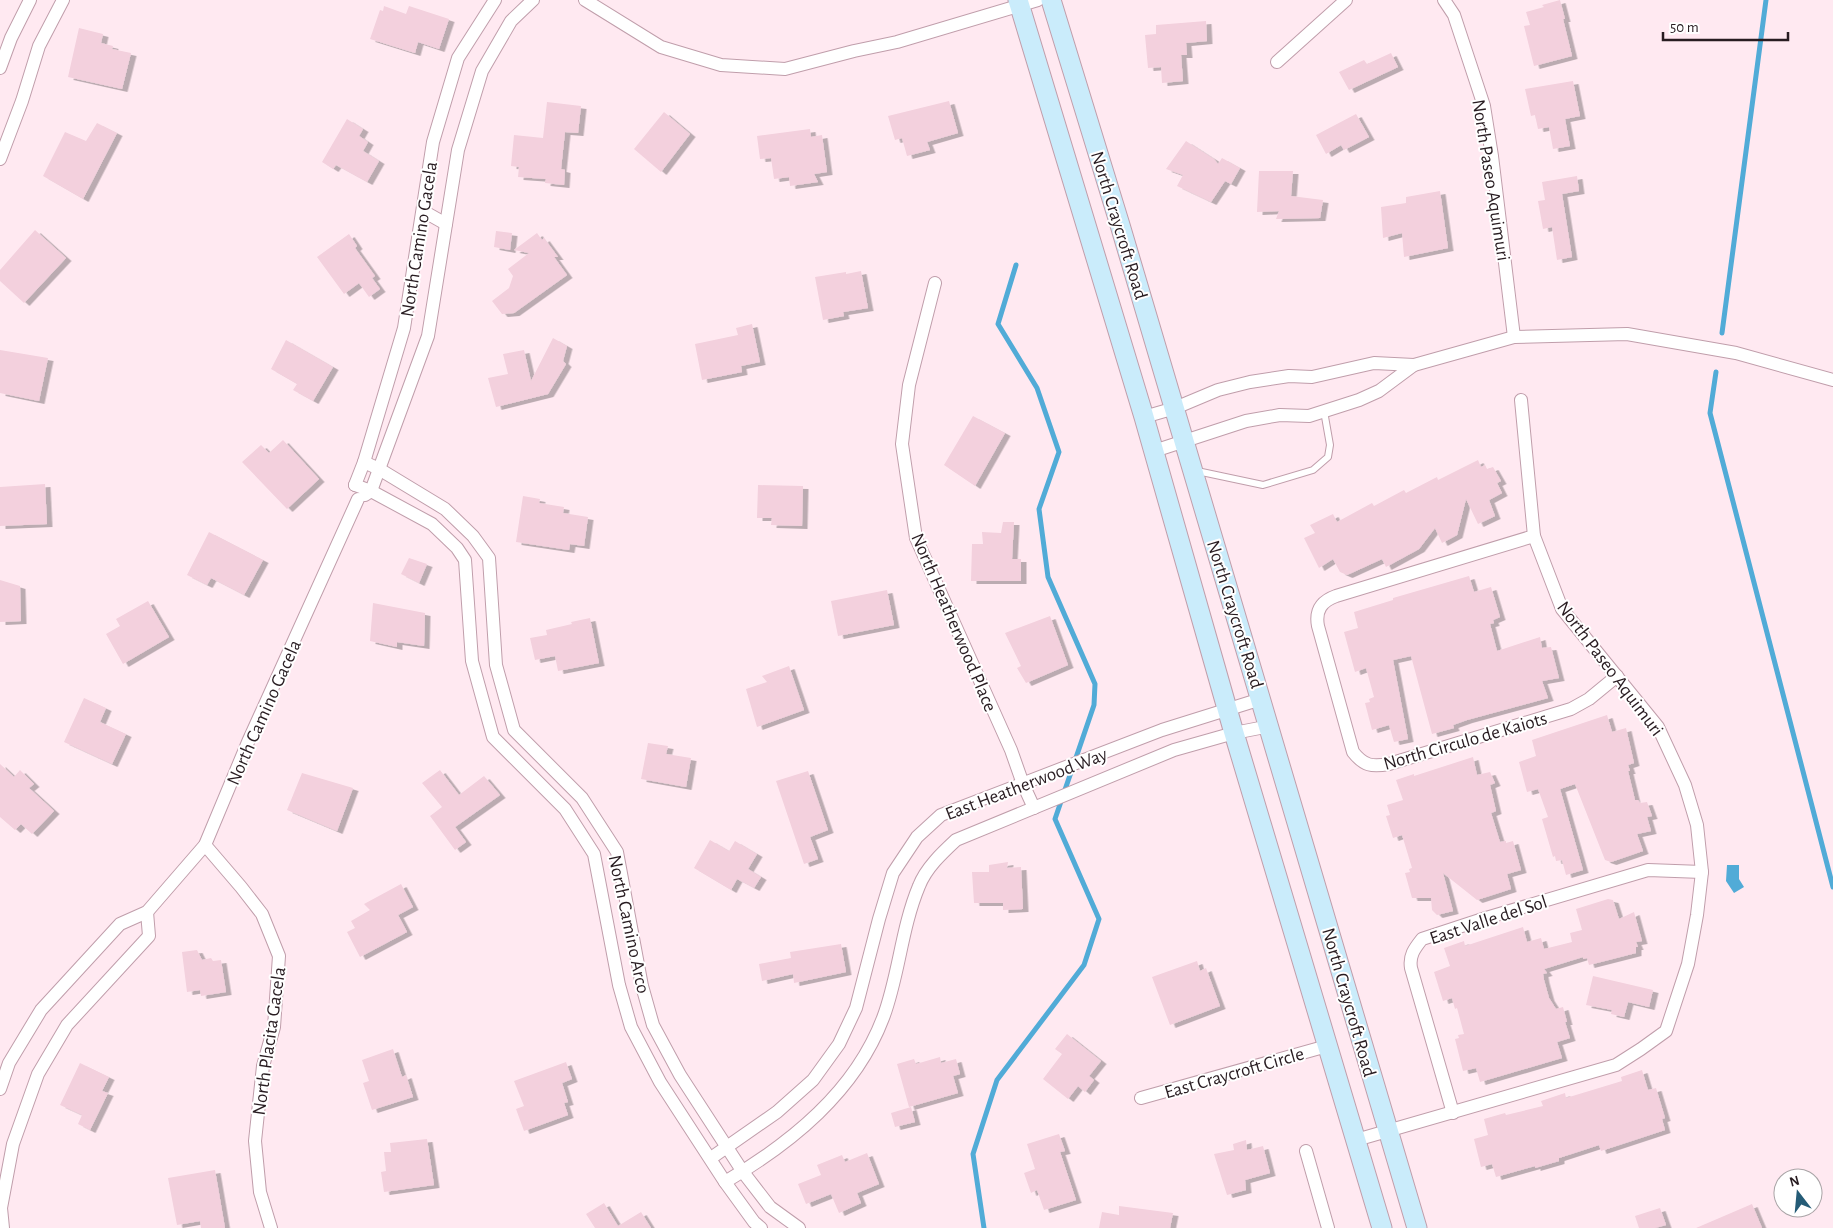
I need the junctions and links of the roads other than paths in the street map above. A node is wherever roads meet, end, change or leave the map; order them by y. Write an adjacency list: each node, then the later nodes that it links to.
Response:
1 (30, 0): 12 (street)
2 (63, 0): 13 (street)
3 (495, 0): 14 (street, North Camino Gacela)
4 (533, 0): 15 (street, North Camino Gacela)
5 (585, 0): 10 (street)
6 (1038, 0): 10 (street)
7 (1051, 0): 21 (main road, North Craycroft Road)
8 (1346, 0): 11 (street)
9 (1444, 0): 17 (street, North Paseo Aquimuri)
10 (1019, 2): 23 (main road, North Craycroft Road)
11 (1277, 62)
12 (0, 68)
13 (0, 159)
14 (423, 211): 15 (street); 26 (street, North Camino Gacela)
15 (446, 224): 27 (street, North Camino Gacela)
16 (935, 284): 38 (street, North Heatherwood Place)
17 (1514, 337): 18 (street); 19 (street)
18 (1414, 365): 21 (street); 22 (street)
19 (1833, 380)
20 (1521, 400): 32 (street, North Paseo Aquimuri)
21 (1175, 408): 23 (street); 24 (main road, North Craycroft Road)
22 (1324, 411): 24 (street); 28 (lane)
23 (1144, 417): 25 (main road, North Craycroft Road)
24 (1184, 442): 25 (street); 28 (main road, North Craycroft Road)
25 (1154, 452): 35 (main road, North Craycroft Road)
26 (364, 462): 27 (street, North Camino Arco); 29 (street, North Camino Gacela)
27 (379, 469): 30 (street, North Camino Gacela); 49 (street, North Camino Arco)
28 (1192, 470): 34 (main road, North Craycroft Road)
29 (356, 485): 30 (street, North Camino Arco); 31 (street)
30 (371, 491): 31 (street); 51 (street, North Camino Arco)
31 (358, 499): 40 (street, North Camino Gacela)
32 (1534, 536): 33 (street, North Paseo Aquimuri); 33 (street, North Circulo de Kaiots)
33 (1617, 676): 41 (street, North Paseo Aquimuri)
34 (1262, 699): 35 (street, East Heatherwood Way); 36 (main road, North Craycroft Road)
35 (1228, 711): 37 (main road, North Craycroft Road); 38 (street, East Heatherwood Way)
36 (1270, 726): 37 (street, East Heatherwood Way); 47 (main road, North Craycroft Road)
37 (1234, 733): 39 (street, East Heatherwood Way); 43 (main road, North Craycroft Road)
38 (1022, 784): 39 (street, North Heatherwood Place); 49 (street, East Heatherwood Way)
39 (1034, 808): 52 (street, East Heatherwood Way)
40 (205, 845): 42 (street, North Camino Gacela); 55 (street, North Placita Gacela)
41 (1702, 872): 46 (street, North Paseo Aquimuri); 46 (street, East Valle del Sol)
42 (147, 912): 44 (street, North Camino Gacela); 54 (street)
43 (1327, 1046): 45 (street, East Craycroft Circle); 48 (main road, North Craycroft Road)
44 (0, 1089)
45 (1141, 1098)
46 (1453, 1112): 47 (street, North Paseo Aquimuri)
47 (1388, 1131): 48 (street, North Paseo Aquimuri); 60 (main road, North Craycroft Road)
48 (1356, 1140): 59 (main road, North Craycroft Road)
49 (728, 1148): 51 (street, East Heatherwood Way); 52 (street, North Camino Arco)
50 (1306, 1151): 58 (street)
51 (711, 1158): 53 (street, North Camino Arco)
52 (743, 1172): 53 (street, East Heatherwood Way); 57 (street, North Camino Arco)
53 (725, 1182): 56 (street, North Camino Arco)
54 (3, 1228)
55 (272, 1228)
56 (761, 1228)
57 (800, 1228)
58 (1328, 1228)
59 (1382, 1228)
60 (1417, 1228)

